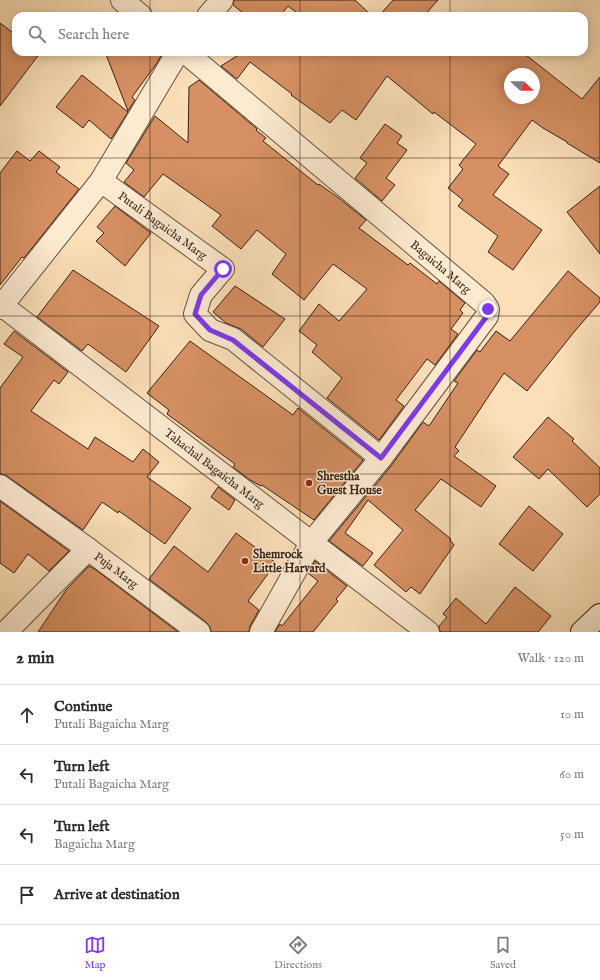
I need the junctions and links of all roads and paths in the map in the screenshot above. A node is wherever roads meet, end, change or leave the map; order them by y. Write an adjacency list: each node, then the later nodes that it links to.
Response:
1 (122, 0): 3 (street)
2 (222, 0): 4 (street)
3 (136, 12)
4 (212, 12)
5 (176, 56): 7 (street)
6 (190, 56): 9 (street, Bagaicha Marg)
7 (101, 181): 8 (street); 9 (street, Putali Bagaicha Marg)
8 (1, 306): 11 (street, Tahachal Bagaicha Marg)
9 (381, 458): 11 (street, Bagaicha Marg)
10 (0, 486): 12 (street)
11 (311, 543): 16 (street); 17 (street, Tahachal Bagaicha Marg)
12 (88, 549): 14 (street, Puja Marg); 15 (street, Puja Marg)
13 (600, 615): 18 (street)
14 (6, 632)
15 (198, 632)
16 (261, 632)
17 (428, 632)
18 (582, 632)

